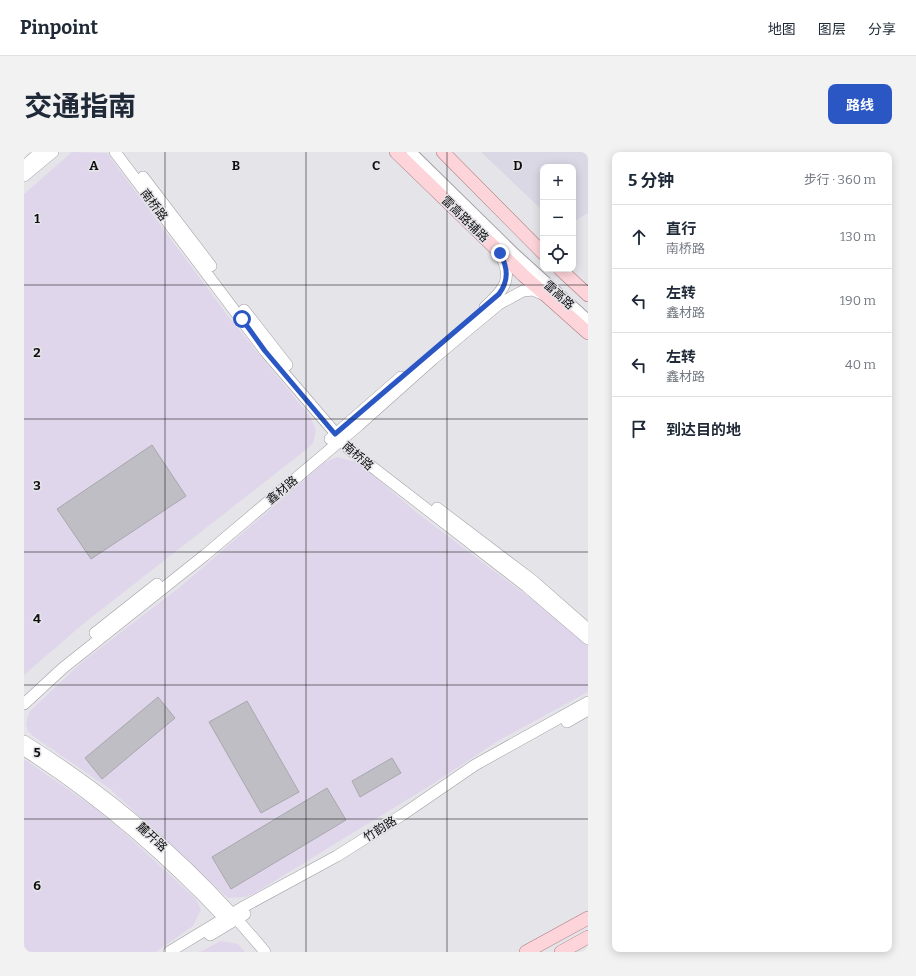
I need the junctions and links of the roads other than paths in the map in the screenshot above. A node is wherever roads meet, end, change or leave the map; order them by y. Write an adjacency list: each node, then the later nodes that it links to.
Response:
1 (40, 152): 9 (main road)
2 (53, 152): 10 (main road)
3 (115, 152): 19 (main road, 南桥路)
4 (124, 152): 19 (main road, 南桥路)
5 (396, 152): 12 (main road, 雷高路辅路)
6 (410, 152): 17 (street, 雷高路)
7 (417, 152): 16 (street, 雷高路)
8 (443, 152): 11 (main road)
9 (24, 166)
10 (24, 176)
11 (540, 250)
12 (500, 253): 14 (main road, 雷高路辅路); 19 (main road, 鑫材路)
13 (563, 272): 15 (main road)
14 (544, 294): 18 (main road, 雷高路辅路); 19 (main road, 鑫材路)
15 (588, 294)
16 (588, 314)
17 (588, 320)
18 (588, 333)
19 (341, 435): 20 (main road, 南桥路); 21 (main road, 南桥路); 22 (main road, 鑫材路); 24 (main road, 鑫材路)
20 (588, 628)
21 (588, 639)
22 (24, 694)
23 (588, 702): 29 (main road, 竹韵路)
24 (24, 704)
25 (588, 710): 29 (main road, 竹韵路)
26 (24, 741): 29 (main road, 麓开路)
27 (24, 750): 29 (main road, 麓开路)
28 (588, 918): 35 (main road)
29 (230, 919): 31 (main road, 竹韵路); 32 (main road, 竹韵路); 33 (main road, 麓开路); 34 (main road, 麓开路)
30 (588, 937): 36 (main road)
31 (169, 952)
32 (182, 952)
33 (255, 952)
34 (264, 952)
35 (526, 952)
36 (561, 952)

